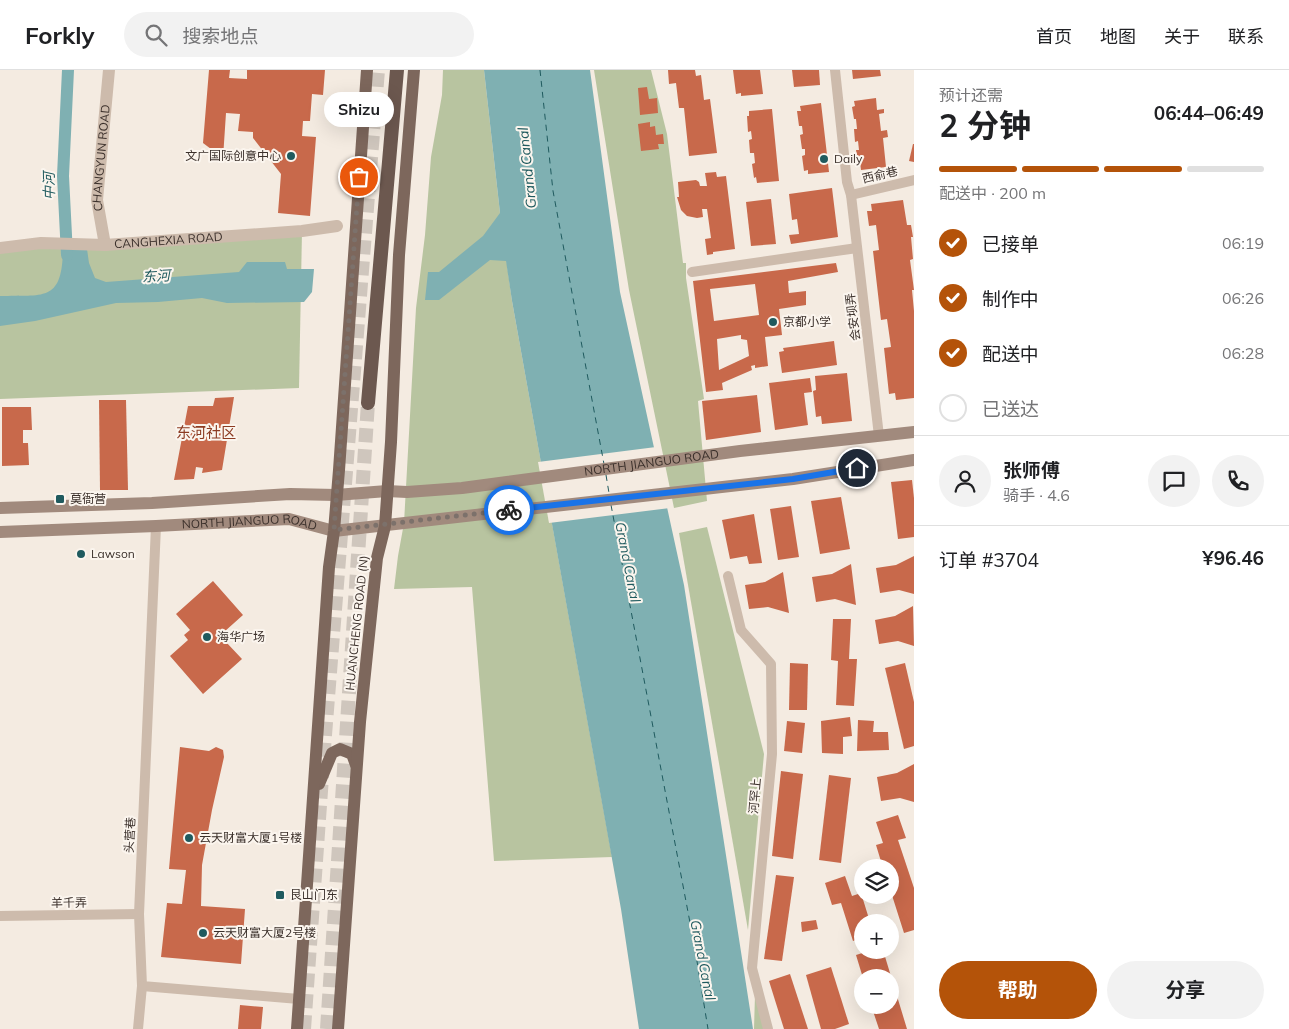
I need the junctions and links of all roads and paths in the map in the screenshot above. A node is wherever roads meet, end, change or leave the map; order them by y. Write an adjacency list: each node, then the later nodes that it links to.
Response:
1 (109, 70): 11 (street, CHANGYUN ROAD)
2 (367, 70): 20 (main road)
3 (397, 70): 7 (highway)
4 (404, 70): 7 (highway)
5 (414, 70): 19 (main road, HUANCHENG ROAD (N))
6 (835, 70): 9 (street, 会安坝弄)
7 (387, 178): 15 (highway)
8 (914, 180): 9 (street, 西俞巷)
9 (851, 195): 13 (street, 会安坝弄)
10 (337, 226): 11 (street, CANGHEXIA ROAD)
11 (105, 246): 12 (street, CANGHEXIA ROAD)
12 (0, 248)
13 (857, 248): 14 (street); 17 (street, 会安坝弄)
14 (692, 272)
15 (368, 403)
16 (914, 432): 17 (main road, NORTH JIANGUO ROAD)
17 (879, 436): 19 (main road, NORTH JIANGUO ROAD)
18 (914, 460): 23 (main road, NORTH JIANGUO ROAD)
19 (387, 491): 20 (main road, NORTH JIANGUO ROAD); 23 (main road, HUANCHENG ROAD (N))
20 (336, 495): 21 (main road, NORTH JIANGUO ROAD); 24 (main road)
21 (0, 508)
22 (156, 526): 24 (main road, NORTH JIANGUO ROAD); 25 (main road, NORTH JIANGUO ROAD); 29 (street, 头营巷)
23 (385, 526): 24 (main road, NORTH JIANGUO ROAD); 27 (main road, HUANCHENG ROAD (N))
24 (334, 530): 28 (main road)
25 (0, 532)
26 (728, 576): 36 (street, 河罕上)
27 (356, 768): 28 (main road); 35 (main road, HUANCHENG ROAD (N))
28 (314, 796): 32 (main road)
29 (139, 914): 30 (street, 羊千弄); 31 (street, 头营巷)
30 (0, 916)
31 (142, 986): 32 (street); 33 (street, 头营巷)
32 (299, 999): 34 (main road)
33 (138, 1029)
34 (297, 1029)
35 (338, 1029)
36 (768, 1029)

